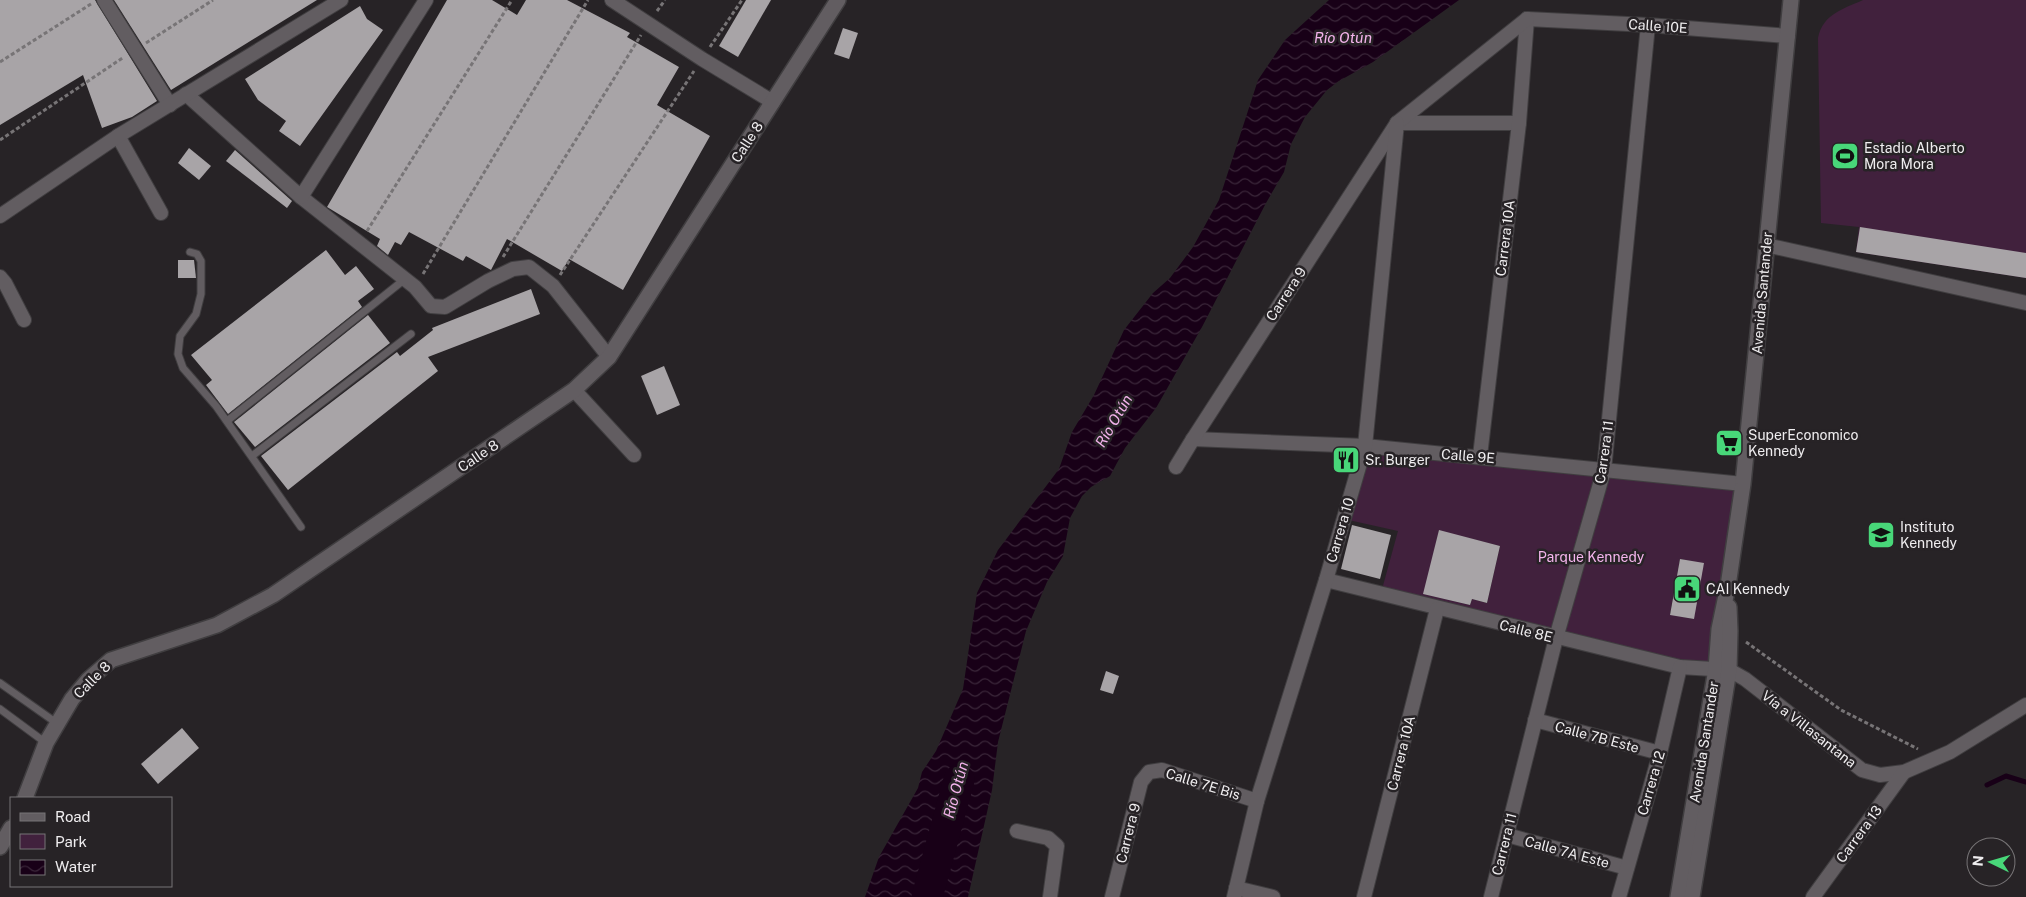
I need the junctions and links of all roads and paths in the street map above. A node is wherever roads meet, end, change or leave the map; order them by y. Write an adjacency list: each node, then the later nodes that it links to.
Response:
1 (97, 0): 19 (path)
2 (104, 0): 17 (street)
3 (213, 0): 17 (path)
4 (341, 0): 20 (street)
5 (426, 0): 27 (street)
6 (512, 0): 30 (path)
7 (588, 0): 35 (path)
8 (612, 0): 14 (street)
9 (665, 0): 14 (path)
10 (742, 0): 18 (path)
11 (838, 0): 21 (street, Calle 8)
12 (1791, 0): 16 (street, Avenida Santander)
13 (1527, 19): 15 (street, Calle 10E); 23 (street, Carrera 9); 24 (street, Carrera 10A)
14 (648, 25): 18 (street); 34 (path)
15 (1648, 25): 16 (street, Calle 10E); 49 (street, Carrera 11)
16 (1788, 36): 31 (street, Avenida Santander)
17 (136, 50): 22 (street); 26 (path)
18 (702, 59): 21 (street); 36 (path)
19 (0, 62)
20 (186, 94): 22 (street); 27 (street)
21 (773, 102): 40 (street, Calle 8)
22 (170, 105): 25 (street)
23 (1397, 123): 24 (street); 43 (street, Carrera 9); 44 (street, Carrera 10)
24 (1519, 123): 47 (street, Carrera 10A)
25 (118, 136): 28 (street); 29 (street)
26 (0, 140)
27 (301, 198): 30 (street)
28 (161, 213)
29 (0, 216)
30 (360, 243): 35 (street)
31 (1766, 244): 37 (street); 50 (street, Avenida Santander)
32 (190, 252): 42 (lane)
33 (0, 277): 38 (street)
34 (488, 281): 35 (street); 36 (street)
35 (410, 283): 42 (lane)
36 (553, 286): 40 (street)
37 (2026, 303)
38 (24, 320)
39 (411, 334): 45 (lane)
40 (609, 357): 41 (street, Calle 8)
41 (574, 390): 46 (street); 63 (street, Calle 8)
42 (227, 421): 45 (lane)
43 (1193, 439): 44 (street, Calle 9E); 48 (street, Carrera 9)
44 (1365, 446): 47 (street, Calle 9E); 52 (street, Carrera 10)
45 (252, 456): 51 (lane)
46 (634, 456)
47 (1480, 456): 49 (street, Calle 9E)
48 (1176, 467)
49 (1604, 470): 50 (street, Calle 9E); 56 (street, Carrera 11)
50 (1743, 484): 53 (street, Avenida Santander)
51 (301, 527)
52 (1326, 580): 54 (street, Calle 8E); 70 (street, Carrera 10)
53 (1728, 586): 55 (street, Avenida Santander); 58 (street, Avenida Santander)
54 (1437, 608): 56 (street, Calle 8E); 80 (street, Carrera 10A)
55 (1730, 631): 58 (street, Avenida Santander); 65 (path)
56 (1556, 638): 57 (street, Calle 8E); 62 (street, Carrera 11)
57 (1680, 668): 58 (street, Calle 8E); 66 (street, Carrera 12)
58 (1722, 669): 68 (street, Vía a Villasantana); 83 (street, Avenida Santander); 84 (street, Avenida Santander)
59 (0, 683): 63 (lane)
60 (2026, 705): 68 (street, Vía a Villasantana)
61 (0, 709): 64 (lane)
62 (1535, 720): 66 (street, Calle 7B Este); 73 (street, Carrera 11)
63 (58, 724): 64 (street, Calle 8)
64 (46, 743): 69 (street, Calle 8)
65 (1923, 751)
66 (1660, 753): 75 (street, Carrera 12)
67 (1149, 772): 70 (street, Calle 7E Bis); 78 (street, Carrera 9)
68 (1904, 772): 85 (street, Carrera 13)
69 (25, 797)
70 (1257, 801): 76 (street, Carrera 10)
71 (10, 830): 74 (street)
72 (1017, 831): 77 (street)
73 (1507, 835): 75 (street, Calle 7A Este); 81 (street, Carrera 11)
74 (0, 847)
75 (1627, 868): 82 (street, Carrera 12)
76 (1235, 893): 79 (street)
77 (1050, 897)
78 (1112, 897)
79 (1272, 897)
80 (1364, 897)
81 (1491, 897)
82 (1619, 897)
83 (1678, 897)
84 (1692, 897)
85 (1813, 897)

